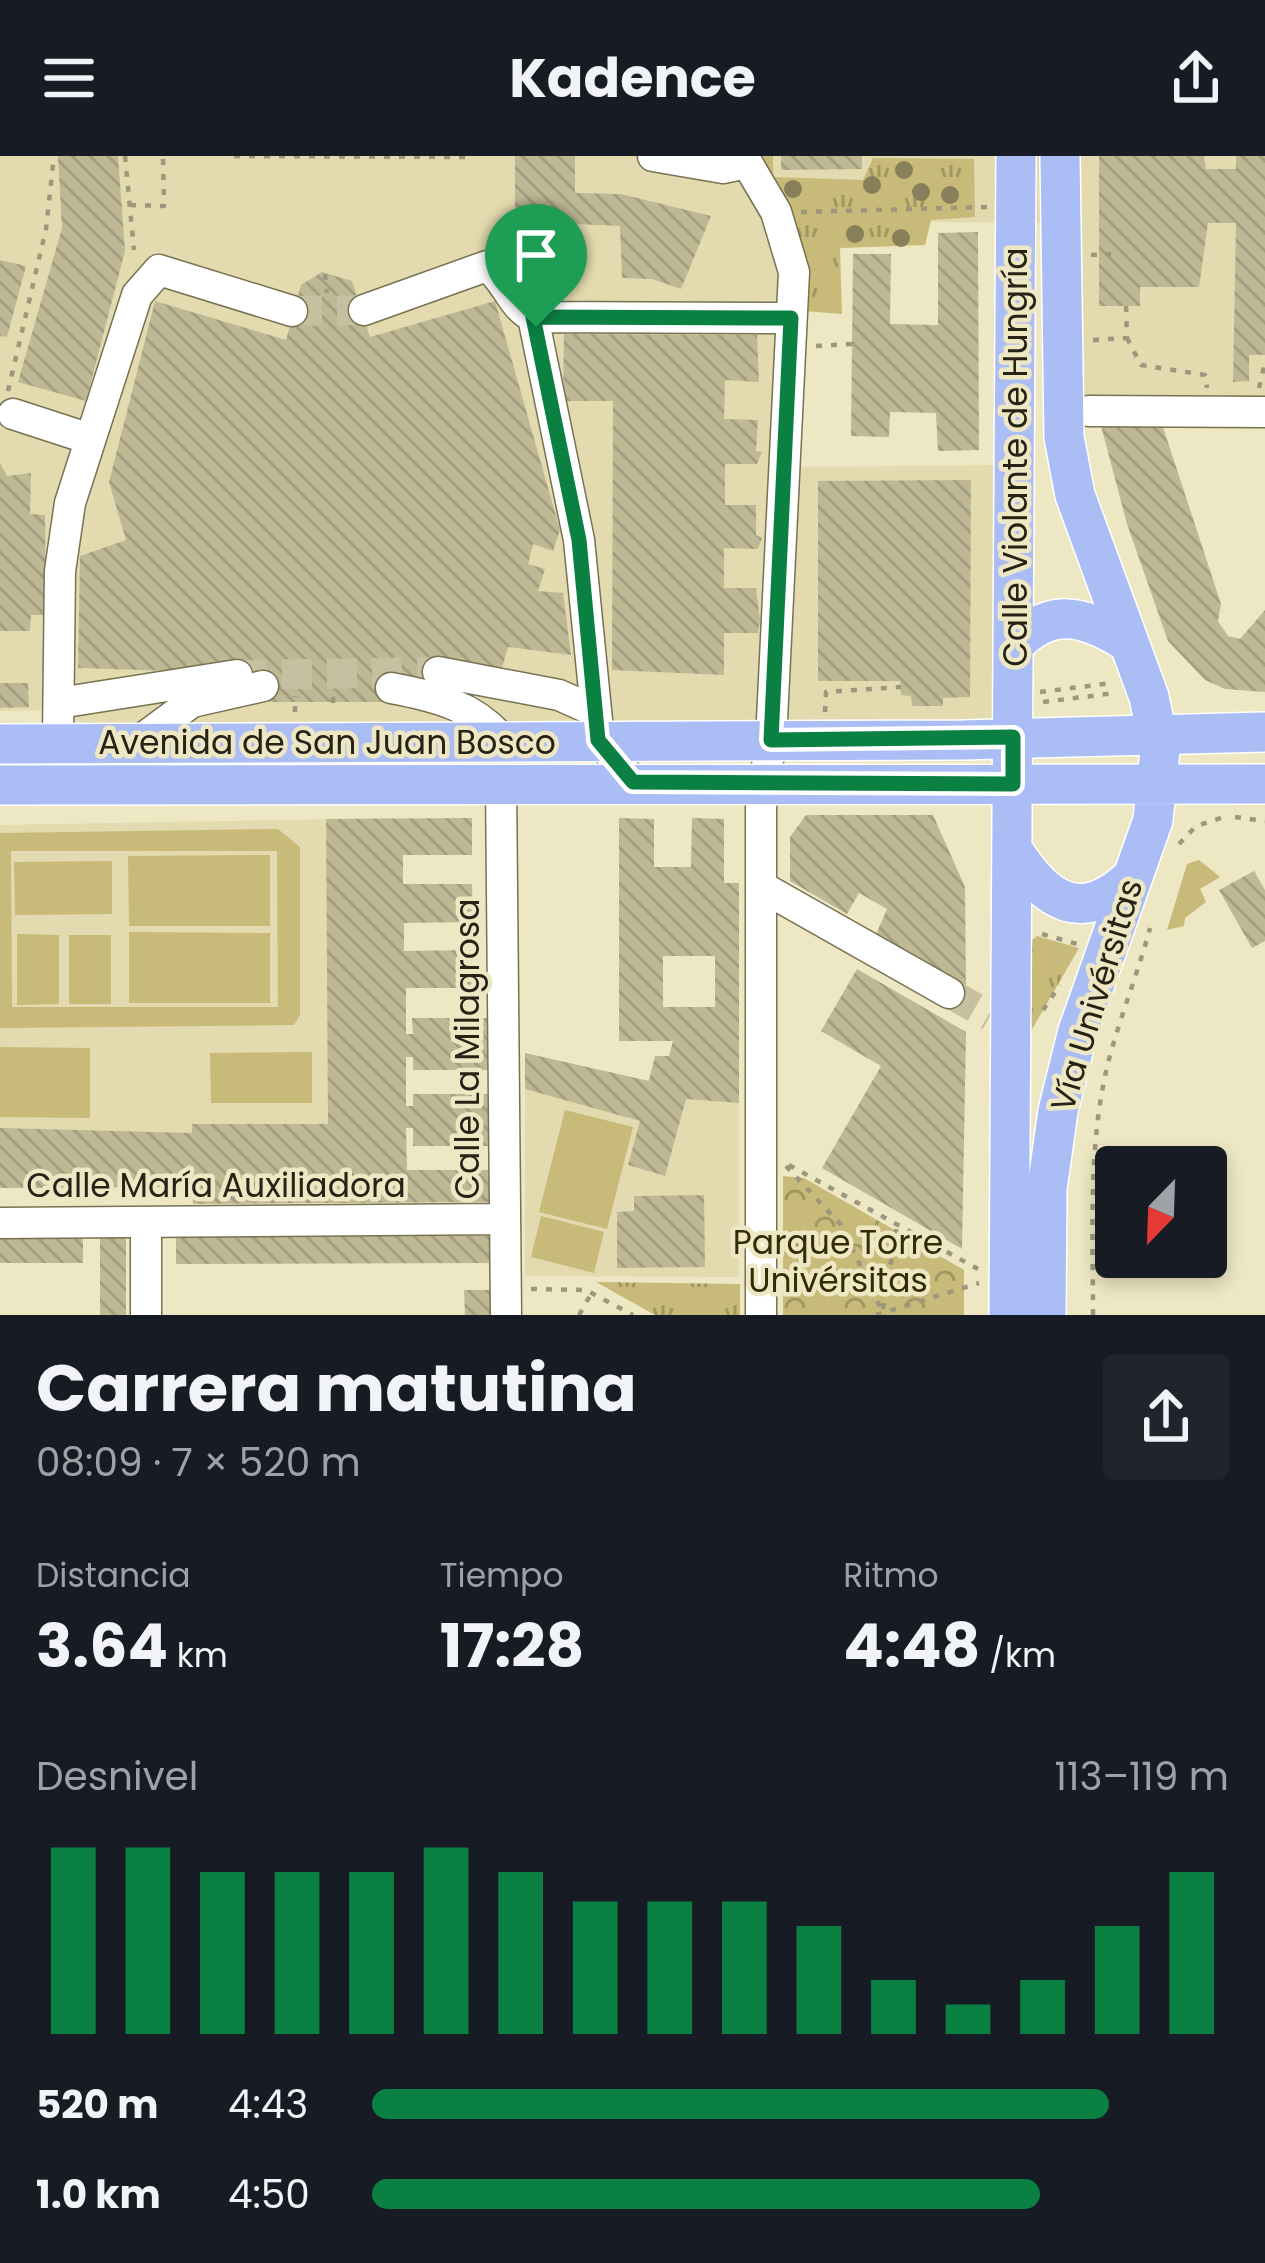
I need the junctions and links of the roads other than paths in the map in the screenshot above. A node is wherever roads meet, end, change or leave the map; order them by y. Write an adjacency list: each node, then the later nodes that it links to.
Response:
1 (653, 156): 4 (street)
2 (1016, 156): 14 (main road, Calle Violante de Hungría)
3 (1060, 156): 13 (main road, Calle Violante de Hungría)
4 (745, 159): 8 (street)
5 (364, 310): 7 (street)
6 (292, 311): 12 (street)
7 (533, 317): 8 (street); 18 (street)
8 (791, 318): 20 (street)
9 (1089, 411): 10 (street)
10 (1265, 412)
11 (13, 414): 12 (street)
12 (87, 438): 17 (street)
13 (1124, 640): 14 (main road); 24 (main road, Calle Violante de Hungría)
14 (1014, 645): 25 (main road, Calle Violante de Hungría)
15 (438, 672): 18 (street)
16 (391, 688): 26 (street)
17 (59, 703): 21 (street); 23 (street)
18 (597, 725): 20 (main road, Avenida de San Juan Bosco); 26 (main road, Avenida de San Juan Bosco); 27 (street)
19 (1265, 732): 24 (main road)
20 (771, 740): 25 (main road, Avenida de San Juan Bosco); 28 (street)
21 (57, 743): 22 (main road, Avenida de San Juan Bosco); 23 (main road, Avenida de San Juan Bosco); 30 (street)
22 (0, 744)
23 (135, 744): 26 (main road, Avenida de San Juan Bosco)
24 (1160, 756): 25 (main road); 29 (main road); 32 (main road, Vía Univérsitas)
25 (1013, 760): 28 (main road, Avenida de San Juan Bosco); 31 (main road, Vía Univérsitas)
26 (503, 762): 27 (main road, Avenida de San Juan Bosco); 30 (main road, Avenida de San Juan Bosco); 35 (street, Calle La Milagrosa)
27 (633, 782): 28 (main road, Avenida de San Juan Bosco)
28 (766, 782): 33 (street)
29 (1265, 784)
30 (15, 785)
31 (1015, 853): 32 (main road); 38 (main road, Vía Univérsitas)
32 (1131, 878): 42 (main road, Vía Univérsitas)
33 (762, 887): 34 (street); 41 (street)
34 (950, 993)
35 (504, 1220): 36 (street, Calle María Auxiliadora); 39 (street, Calle La Milagrosa)
36 (146, 1222): 37 (street, Calle María Auxiliadora); 40 (street)
37 (0, 1223)
38 (1001, 1295)
39 (506, 1302)
40 (146, 1315)
41 (761, 1315)
42 (1046, 1315)

